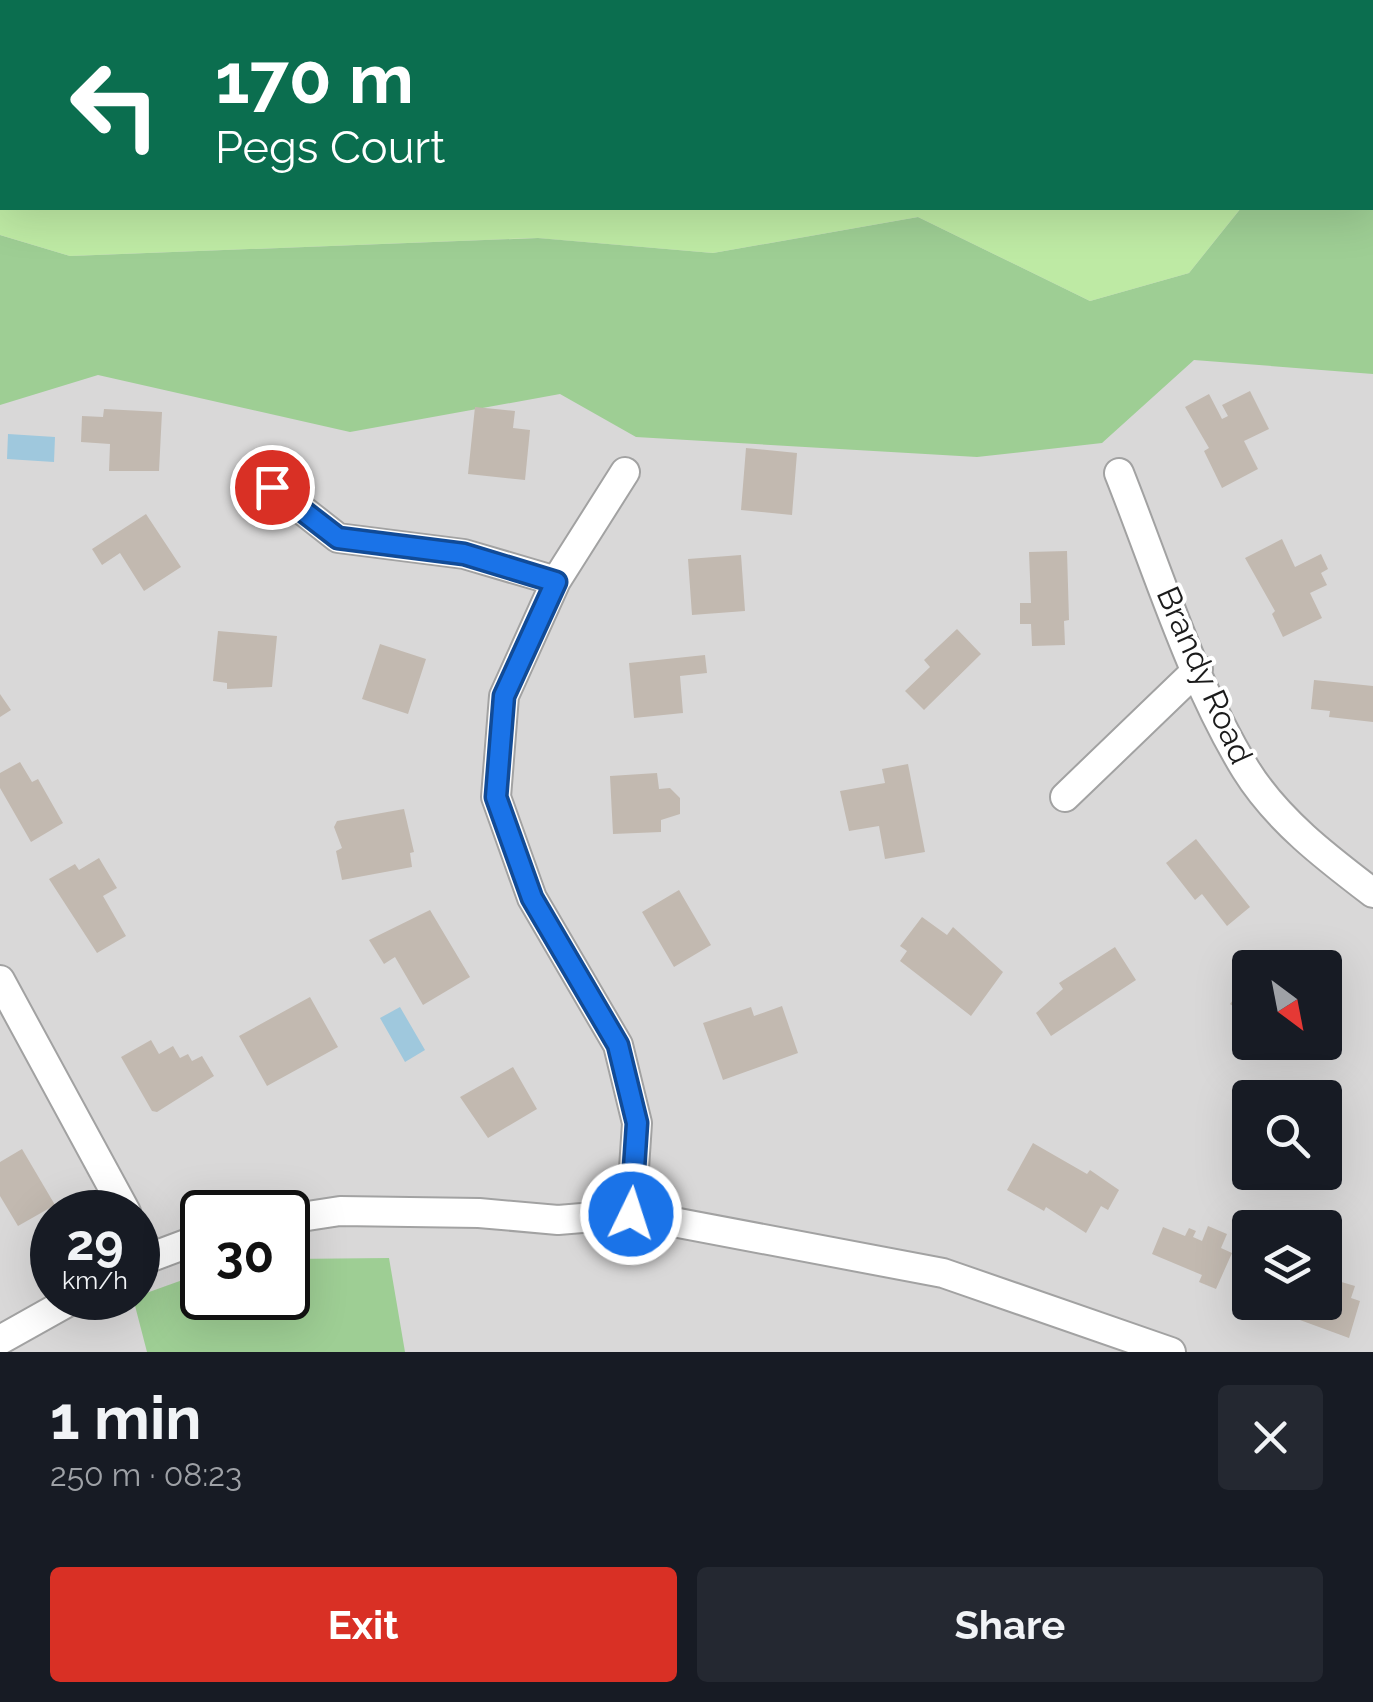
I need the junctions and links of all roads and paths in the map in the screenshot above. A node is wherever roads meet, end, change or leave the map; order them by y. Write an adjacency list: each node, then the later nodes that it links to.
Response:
1 (626, 472): 4 (street)
2 (1119, 473): 5 (street, Brandy Road)
3 (272, 487): 4 (street)
4 (556, 582): 10 (street)
5 (1198, 669): 6 (street); 7 (street, Brandy Road)
6 (1065, 797)
7 (1373, 893)
8 (0, 980): 9 (street)
9 (114, 1190)
10 (631, 1214): 11 (street); 14 (street)
11 (310, 1215)
12 (36, 1320): 13 (street)
13 (0, 1340)
14 (1171, 1352)

